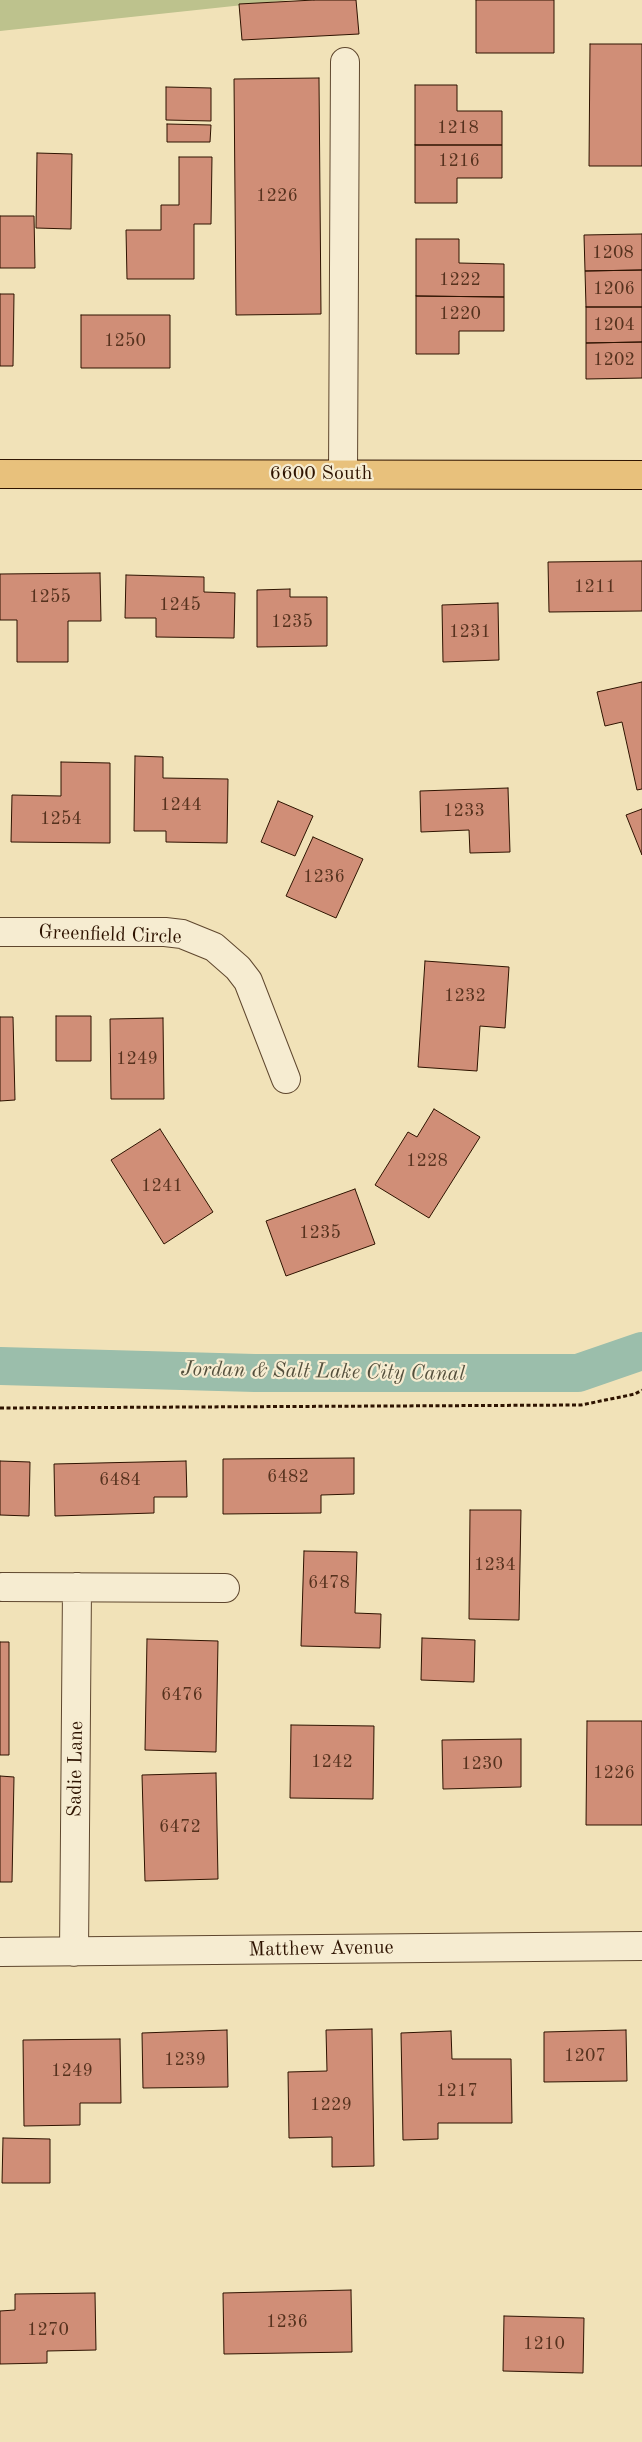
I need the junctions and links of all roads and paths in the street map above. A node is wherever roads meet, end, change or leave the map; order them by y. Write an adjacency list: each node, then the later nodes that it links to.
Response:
1 (345, 62): 3 (street)
2 (0, 474): 3 (main road, 6600 South)
3 (343, 474): 4 (main road, 6600 South)
4 (642, 475)
5 (0, 932): 6 (street, Greenfield Circle)
6 (286, 1079)
7 (642, 1390): 8 (path)
8 (0, 1408)
9 (2, 1587): 10 (street)
10 (78, 1587): 11 (street); 14 (street, Sadie Lane)
11 (225, 1588)
12 (642, 1946): 14 (street, Matthew Avenue)
13 (0, 1952): 14 (street, Matthew Avenue)
14 (74, 1952)

